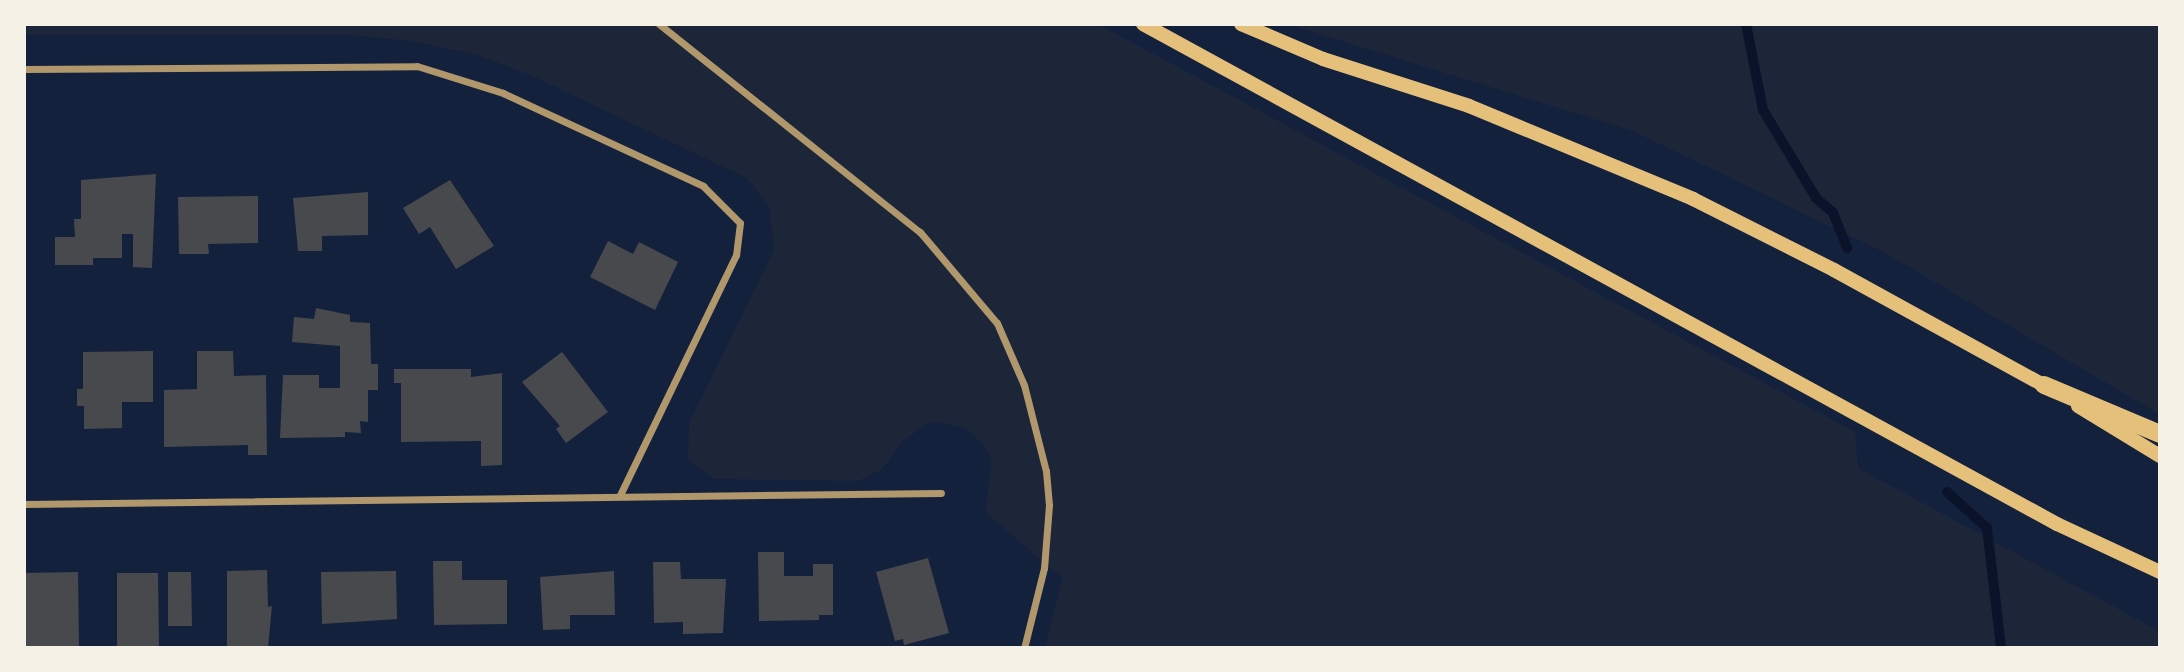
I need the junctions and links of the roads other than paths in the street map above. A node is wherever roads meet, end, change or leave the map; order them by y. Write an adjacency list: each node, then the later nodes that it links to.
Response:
1 (659, 24): 12 (street)
2 (1143, 24): 11 (main road)
3 (1241, 24): 5 (main road)
4 (24, 69): 9 (street)
5 (2044, 385): 6 (main road); 7 (main road)
6 (2160, 434)
7 (2160, 456)
8 (942, 494): 9 (street)
9 (620, 495): 10 (street)
10 (24, 504)
11 (2160, 572)
12 (1024, 648)

